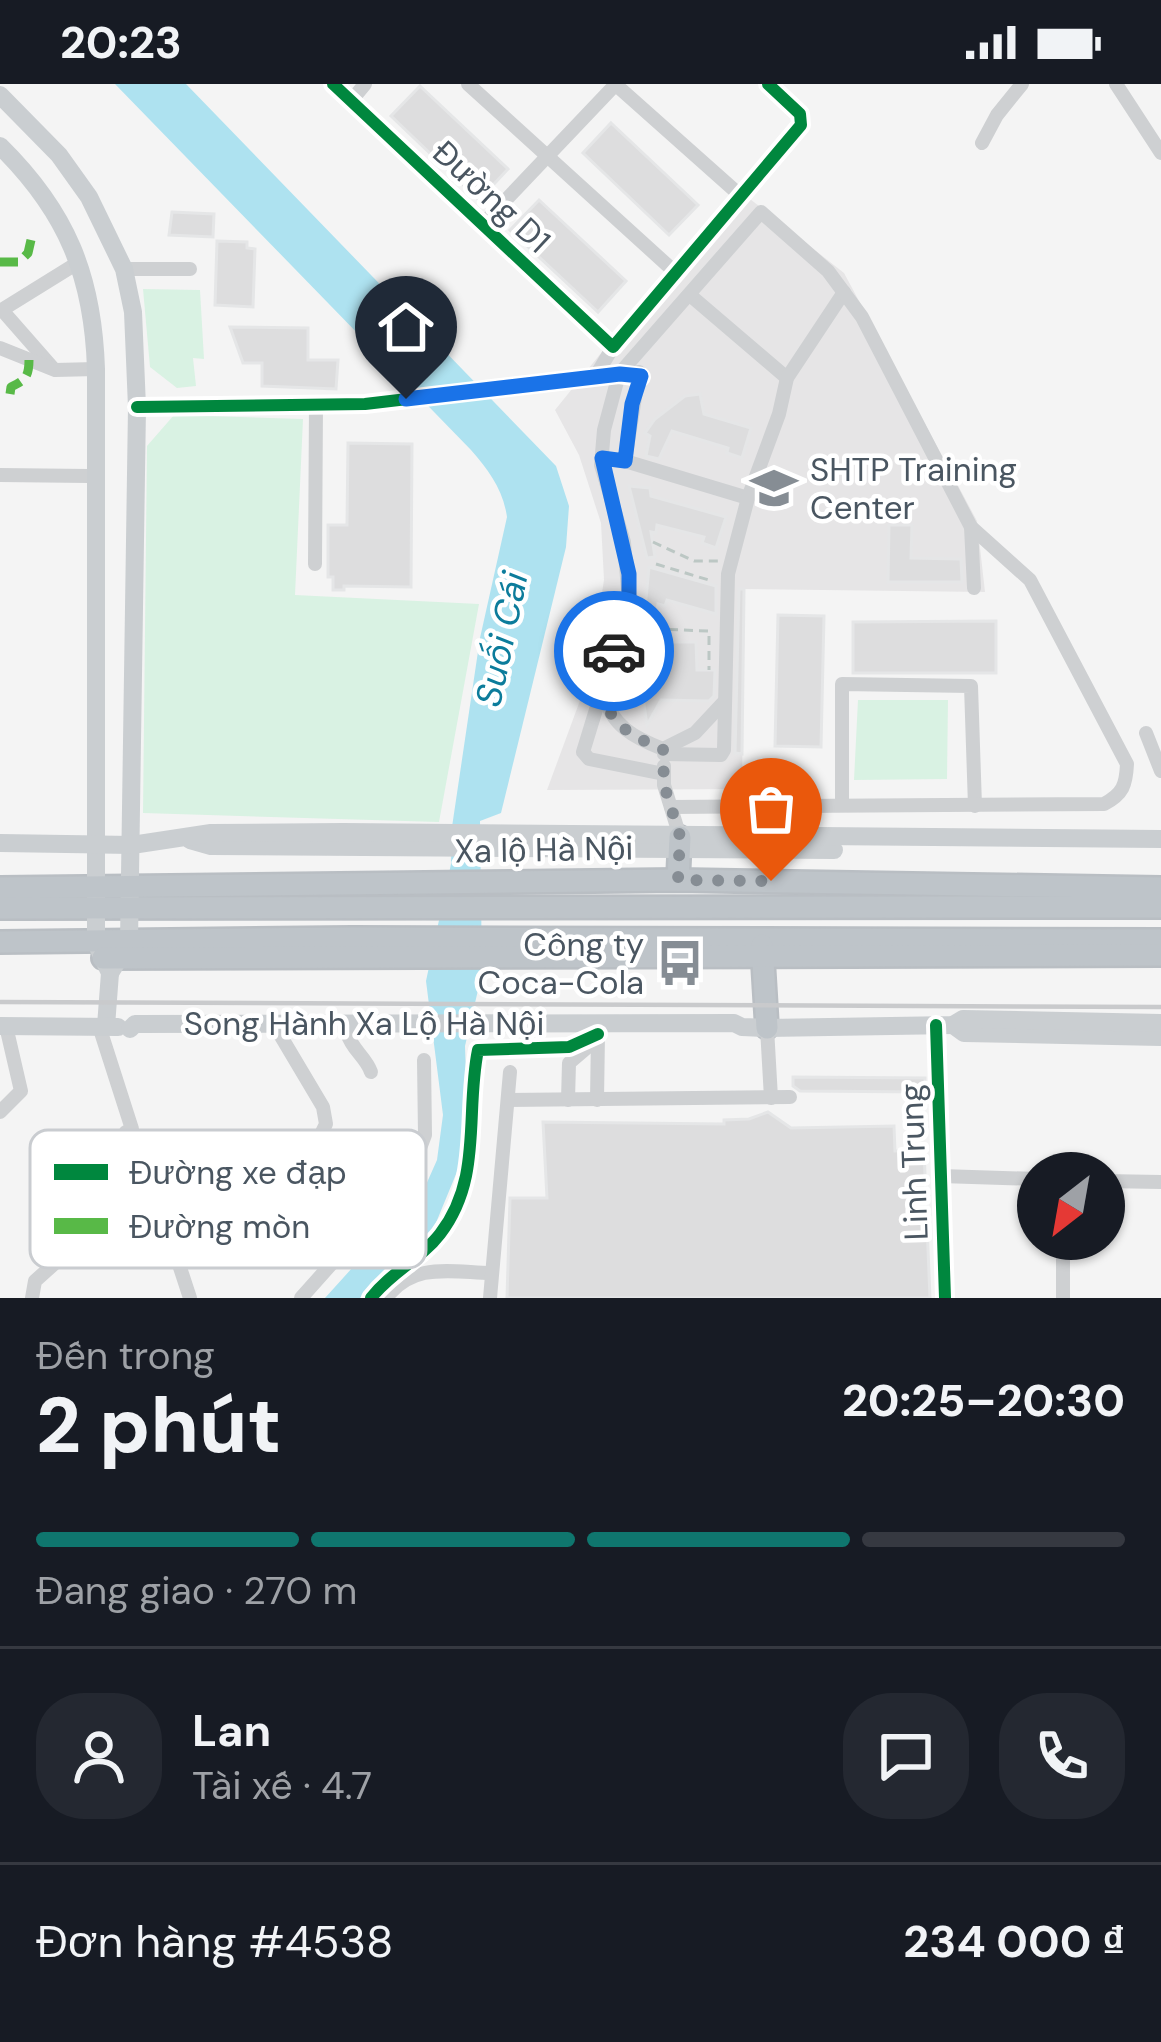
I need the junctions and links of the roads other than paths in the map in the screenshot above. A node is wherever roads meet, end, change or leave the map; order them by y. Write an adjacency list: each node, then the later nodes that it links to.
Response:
1 (0, 84): 18 (main road)
2 (333, 84): 10 (street, Đường D1)
3 (365, 84): 10 (street)
4 (468, 84): 14 (street)
5 (616, 84): 14 (street); 16 (street)
6 (768, 84): 16 (street)
7 (1022, 84): 11 (street)
8 (1116, 84): 13 (street)
9 (0, 95): 18 (main road)
10 (351, 101): 17 (street, Đường D1)
11 (982, 143)
12 (0, 146): 26 (main road)
13 (1161, 153)
14 (546, 158): 17 (street); 22 (street)
15 (0, 161): 19 (main road)
16 (742, 196): 22 (street)
17 (483, 224): 27 (street, Đường D1)
18 (115, 248): 20 (main road)
19 (71, 267): 25 (street); 26 (main road)
20 (124, 269): 21 (street); 38 (main road)
21 (190, 269)
22 (676, 273): 27 (street)
23 (844, 292): 24 (street); 35 (street); 44 (street)
24 (691, 296): 29 (street); 35 (street)
25 (1, 310): 31 (street)
26 (96, 345): 30 (main road)
27 (613, 346): 34 (street)
28 (0, 348): 31 (street)
29 (633, 355): 32 (street); 33 (street)
30 (96, 369): 31 (street); 37 (main road)
31 (55, 370)
32 (620, 374): 33 (street); 34 (street); 39 (street)
33 (641, 376): 40 (street)
34 (595, 377): 36 (street)
35 (787, 378): 43 (street)
36 (316, 404): 38 (street); 45 (street)
37 (95, 405): 38 (main road); 41 (main road)
38 (137, 407): 60 (main road)
39 (602, 458): 40 (street); 47 (street)
40 (625, 461): 43 (street)
41 (92, 470): 42 (street); 59 (main road)
42 (0, 476)
43 (748, 498): 48 (street)
44 (971, 527): 46 (street); 54 (street)
45 (315, 564)
46 (974, 588)
47 (603, 691): 50 (street); 52 (street)
48 (723, 703): 50 (street); 50 (street)
49 (1146, 733): 51 (street)
50 (663, 751): 52 (street)
51 (1161, 771)
52 (664, 774): 55 (street)
53 (842, 805): 54 (street); 54 (street); 55 (street)
54 (975, 806)
55 (671, 807): 58 (street)
56 (1161, 839): 58 (main road)
57 (0, 843): 59 (main road)
58 (680, 843): 60 (main road); 61 (main road); 62 (highway)
59 (94, 844): 60 (main road); 66 (main road)
60 (131, 845): 67 (main road)
61 (1161, 851)
62 (678, 880): 64 (highway, Xa lộ Hà Nội); 65 (highway, Xa lộ Hà Nội)
63 (0, 888): 66 (highway, Xa lộ Hà Nội)
64 (166, 888): 67 (highway, Xa lộ Hà Nội); 70 (highway)
65 (1161, 888)
66 (95, 898): 67 (highway, Xa lộ Hà Nội); 69 (highway, Xa lộ Hà Nội); 74 (main road)
67 (130, 898): 70 (highway, Xa lộ Hà Nội); 74 (main road)
68 (1161, 907): 70 (highway, Xa lộ Hà Nội)
69 (0, 908)
70 (204, 910)
71 (1161, 940): 73 (highway)
72 (0, 942): 74 (highway)
73 (763, 947): 74 (highway); 75 (highway); 82 (highway)
74 (111, 955): 79 (main road)
75 (1161, 955)
76 (1161, 1023): 77 (main road, Song Hành Xa Lộ Hà Nội)
77 (945, 1025): 82 (main road, Song Hành Xa Lộ Hà Nội); 87 (main road, Song Hành Xa Lộ Hà Nội); 100 (street, Linh Trung)
78 (3, 1026): 79 (main road, Song Hành Xa Lộ Hà Nội); 96 (street)
79 (103, 1026): 83 (main road, Song Hành Xa Lộ Hà Nội); 97 (street)
80 (742, 1027): 81 (main road, Song Hành Xa Lộ Hà Nội); 82 (main road, Song Hành Xa Lộ Hà Nội); 86 (main road, Song Hành Xa Lộ Hà Nội)
81 (508, 1028): 84 (main road, Song Hành Xa Lộ Hà Nội); 86 (main road, Song Hành Xa Lộ Hà Nội)
82 (767, 1028): 92 (street)
83 (130, 1029): 84 (main road, Song Hành Xa Lộ Hà Nội); 85 (main road, Song Hành Xa Lộ Hà Nội)
84 (359, 1030): 85 (main road, Song Hành Xa Lộ Hà Nội); 89 (street)
85 (279, 1033): 98 (street)
86 (598, 1036): 94 (street); 95 (street); 104 (street)
87 (1161, 1037)
88 (424, 1060): 99 (street)
89 (371, 1072)
90 (510, 1072): 93 (street)
91 (790, 1097): 92 (street)
92 (771, 1098): 95 (street)
93 (508, 1100): 94 (street); 110 (street)
94 (568, 1100): 95 (street)
95 (597, 1100)
96 (0, 1112)
97 (130, 1130)
98 (323, 1130)
99 (425, 1130)
100 (940, 1176): 101 (street); 117 (street, Linh Trung)
101 (1017, 1178)
102 (1125, 1181): 103 (street)
103 (1161, 1182)
104 (426, 1248)
105 (1064, 1260): 118 (street)
106 (50, 1268): 111 (street)
107 (180, 1268): 112 (street)
108 (328, 1268): 113 (street)
109 (400, 1268): 114 (street)
110 (490, 1273): 115 (street); 116 (street)
111 (32, 1298)
112 (190, 1298)
113 (302, 1298)
114 (371, 1298)
115 (386, 1298)
116 (490, 1298)
117 (945, 1298)
118 (1063, 1298)

